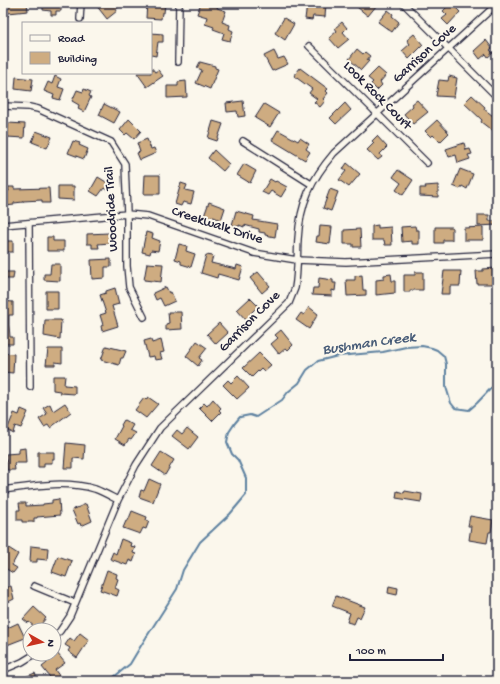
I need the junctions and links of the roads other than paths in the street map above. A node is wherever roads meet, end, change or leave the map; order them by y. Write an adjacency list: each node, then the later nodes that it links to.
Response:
1 (81, 3): 5 (street)
2 (179, 3): 8 (street)
3 (403, 3): 7 (street)
4 (497, 4): 7 (street, Garrison Cove)
5 (80, 19)
6 (309, 46): 11 (street, Look Rock Court)
7 (449, 49): 9 (street); 11 (street, Garrison Cove)
8 (178, 62)
9 (497, 97)
10 (3, 106): 15 (street, Woodride Trail)
11 (378, 114): 13 (street, Look Rock Court); 14 (street, Garrison Cove)
12 (243, 141): 14 (street)
13 (427, 163)
14 (311, 184): 19 (street, Garrison Cove)
15 (127, 214): 16 (street, Creekwalk Drive); 19 (street, Creekwalk Drive); 20 (street, Woodride Trail)
16 (29, 222): 17 (street, Creekwalk Drive); 21 (street)
17 (3, 225)
18 (497, 254): 19 (street, Creekwalk Drive)
19 (297, 260): 23 (street, Garrison Cove)
20 (144, 317)
21 (30, 387)
22 (3, 490): 23 (street)
23 (118, 500): 25 (street, Garrison Cove)
24 (34, 586): 25 (street)
25 (75, 603): 26 (street, Garrison Cove)
26 (62, 628)
27 (22, 662): 28 (street)
28 (3, 670)

